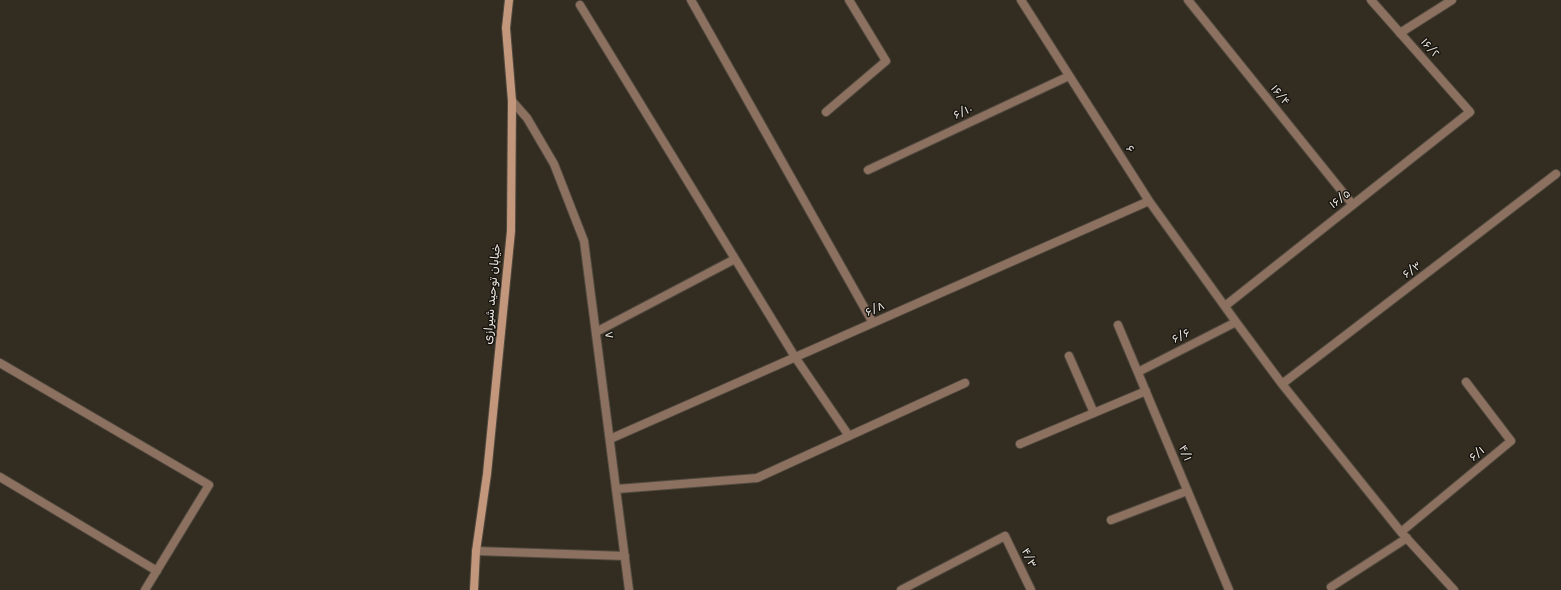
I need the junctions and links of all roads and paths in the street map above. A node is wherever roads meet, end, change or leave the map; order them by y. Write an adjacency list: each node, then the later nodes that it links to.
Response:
1 (509, 0): 11 (street, خیابان توحید شیرازی)
2 (691, 0): 21 (street)
3 (849, 0): 12 (street)
4 (1021, 0): 10 (street, ۶)
5 (1188, 0): 17 (street, ۱۶/۴)
6 (1371, 0): 9 (street, ۱۶/۲)
7 (1452, 0): 9 (street)
8 (580, 5): 18 (street)
9 (1400, 33): 13 (street, ۱۶/۲)
10 (1069, 76): 14 (street, ۶/۱۰); 16 (street, ۶)
11 (512, 101): 23 (street, ۷); 41 (street, خیابان توحید شیرازی)
12 (826, 112)
13 (1470, 112): 17 (street, ۱۶/۵)
14 (868, 170)
15 (1556, 174): 30 (street, ۶/۳)
16 (1149, 201): 19 (street, ۶); 21 (street, ۶/۸)
17 (1353, 205): 19 (street, ۱۶/۵)
18 (735, 259): 23 (street); 25 (street)
19 (1225, 306): 20 (street, ۶)
20 (1236, 322): 27 (street, ۶/۶); 30 (street, ۶)
21 (873, 323): 25 (street, ۶/۸)
22 (1118, 325): 27 (street, ۴/۱)
23 (596, 332): 34 (street, ۷)
24 (1069, 356): 32 (street)
25 (795, 357): 33 (street); 34 (street, ۶/۸)
26 (0, 363): 43 (street)
27 (1138, 372): 31 (street, ۴/۱)
28 (1466, 382): 40 (street, ۶/۱)
29 (965, 383): 33 (street)
30 (1282, 384): 40 (street, ۶)
31 (1146, 391): 32 (street); 38 (street, ۴/۱)
32 (1094, 413): 35 (street)
33 (849, 436): 37 (street)
34 (610, 439): 37 (street, ۷)
35 (1020, 444)
36 (0, 477): 43 (street)
37 (617, 489): 42 (street, ۷)
38 (1187, 491): 39 (street); 50 (street, ۴/۱)
39 (1111, 520)
40 (1404, 535): 44 (street); 51 (street, ۶)
41 (476, 550): 42 (street); 46 (street, خیابان توحید شیرازی)
42 (625, 556): 47 (street, ۷)
43 (157, 571): 45 (street)
44 (1331, 587)
45 (145, 590)
46 (474, 590)
47 (629, 590)
48 (901, 590): 49 (street, ۴/۳)
49 (1031, 590)
50 (1229, 590)
51 (1454, 590)

